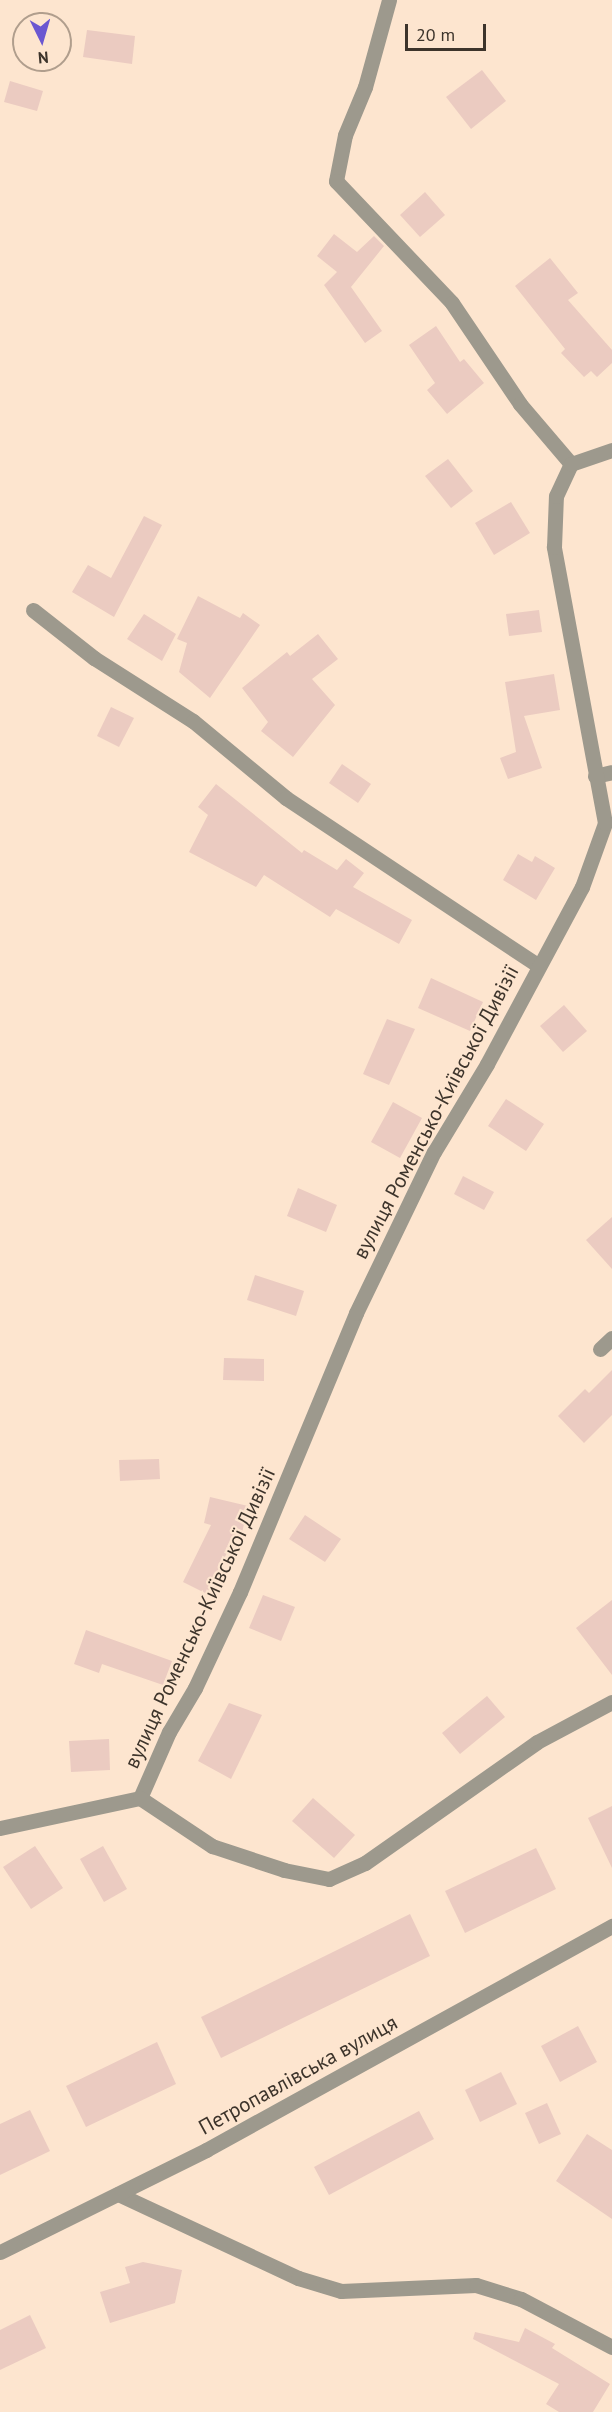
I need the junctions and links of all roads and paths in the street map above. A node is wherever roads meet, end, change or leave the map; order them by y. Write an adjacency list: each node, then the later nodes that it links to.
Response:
1 (389, 0): 3 (street)
2 (612, 450): 3 (street)
3 (571, 464): 6 (street, вулиця Роменсько-Київської Дивізії)
4 (33, 610): 7 (street)
5 (612, 772): 6 (street)
6 (595, 776): 7 (street, вулиця Роменсько-Київської Дивізії)
7 (537, 965): 11 (street, вулиця Роменсько-Київської Дивізії)
8 (612, 1338): 9 (street)
9 (600, 1349)
10 (612, 1702): 11 (street)
11 (140, 1798): 12 (street)
12 (0, 1828)
13 (612, 1926): 14 (street, Петропавлівська вулиця)
14 (118, 2194): 15 (street, Петропавлівська вулиця); 16 (street)
15 (0, 2252)
16 (612, 2348)

